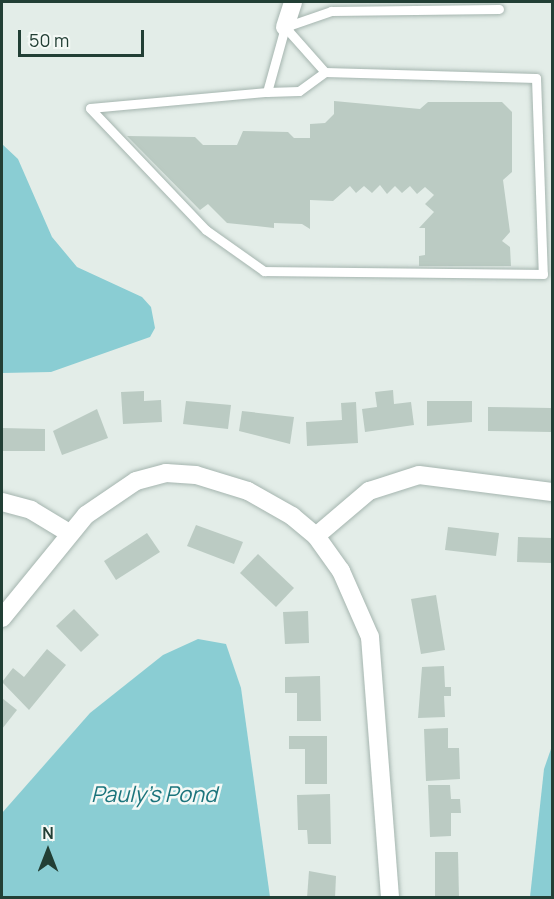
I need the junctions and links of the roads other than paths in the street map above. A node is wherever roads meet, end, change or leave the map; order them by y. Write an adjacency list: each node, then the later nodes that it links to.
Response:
1 (282, 2): 4 (street)
2 (293, 2): 4 (street)
3 (499, 9): 4 (lane)
4 (285, 27): 5 (lane); 6 (lane)
5 (325, 72): 6 (lane); 6 (lane)
6 (267, 92)
7 (552, 492): 10 (street)
8 (2, 502): 9 (street)
9 (69, 533): 10 (street); 11 (street)
10 (316, 536): 12 (street)
11 (2, 618)
12 (390, 897)

